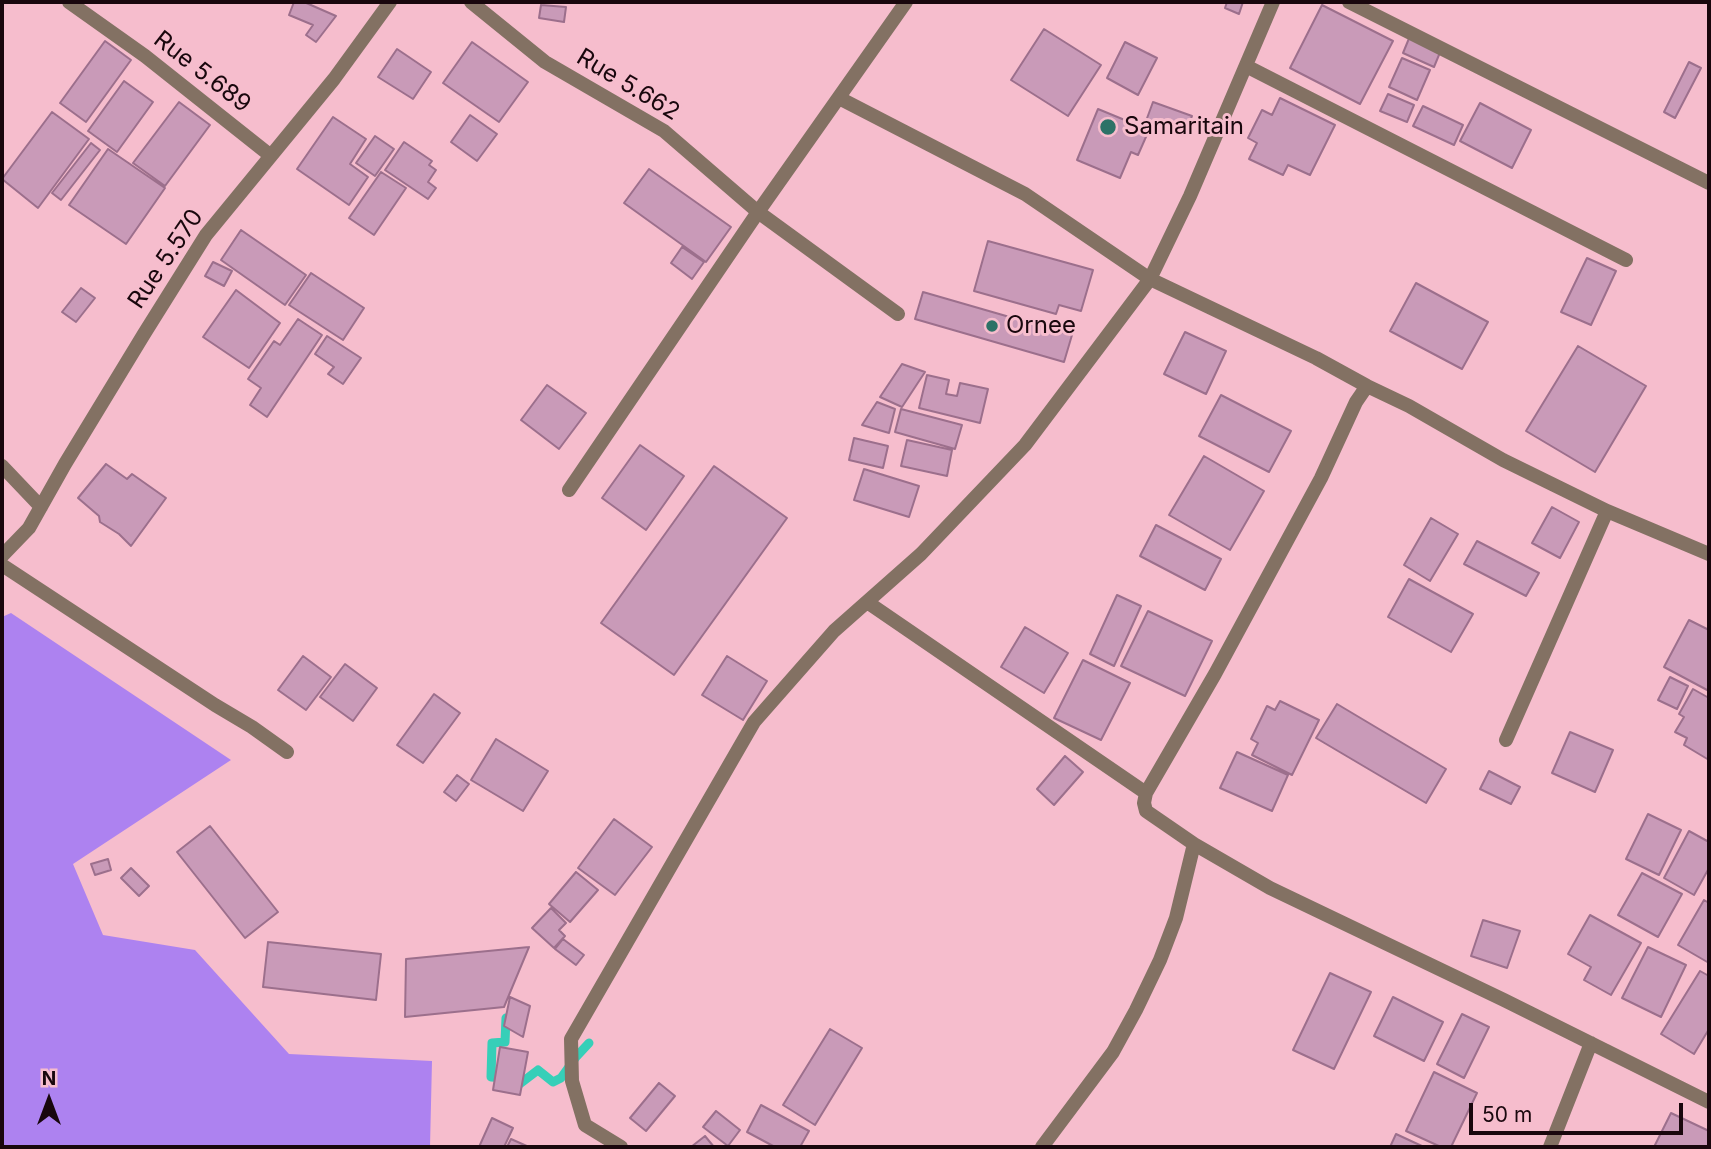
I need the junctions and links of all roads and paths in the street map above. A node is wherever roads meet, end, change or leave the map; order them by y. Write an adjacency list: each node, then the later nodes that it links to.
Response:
1 (69, 2): 9 (street, Rue 5.689)
2 (390, 2): 9 (street, Rue 5.570)
3 (471, 2): 11 (street, Rue 5.662)
4 (906, 2): 8 (street)
5 (1273, 2): 7 (street)
6 (1349, 2): 10 (street)
7 (1246, 66): 12 (street); 13 (street)
8 (839, 98): 11 (street); 13 (street)
9 (271, 156): 18 (street, Rue 5.570)
10 (1709, 183)
11 (758, 212): 14 (street, Rue 5.662); 17 (street)
12 (1626, 260)
13 (1150, 279): 15 (street); 23 (street)
14 (898, 314)
15 (1367, 386): 19 (street); 26 (street)
16 (2, 466): 18 (street)
17 (569, 491)
18 (40, 507): 21 (street, Rue 5.570)
19 (1607, 511): 20 (street); 24 (street)
20 (1709, 554)
21 (2, 556)
22 (2, 565): 25 (street)
23 (867, 602): 26 (street); 30 (street)
24 (1506, 740)
25 (287, 752)
26 (1146, 793): 27 (street)
27 (1194, 844): 28 (street); 31 (street)
28 (1591, 1044): 29 (street); 32 (street)
29 (1709, 1102)
30 (621, 1147)
31 (1042, 1147)
32 (1550, 1147)

